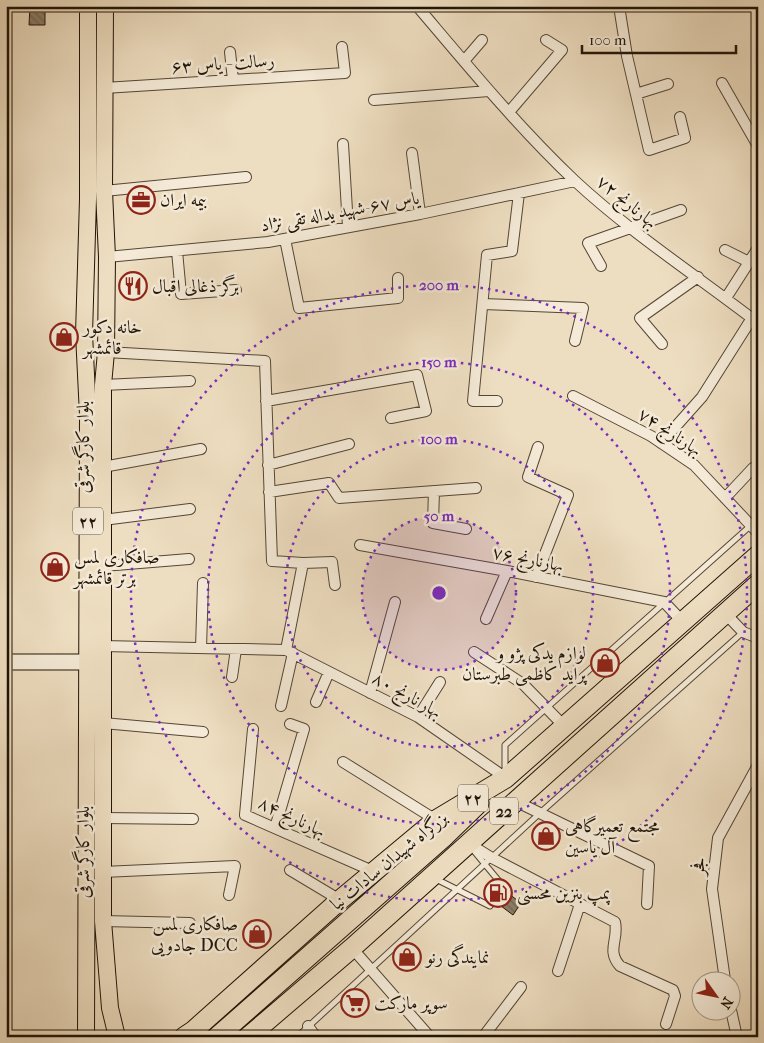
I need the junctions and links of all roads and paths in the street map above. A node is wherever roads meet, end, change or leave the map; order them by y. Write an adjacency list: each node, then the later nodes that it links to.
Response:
1 (88, 6): 90 (main road, بلوار کارگر شرقی / ۲۲)
2 (104, 6): 13 (main road, بلوار کارگر شرقی)
3 (417, 6): 9 (street, بهارنارنج ۷۲)
4 (619, 6): 15 (street)
5 (482, 40): 9 (street)
6 (546, 40): 17 (street)
7 (342, 47): 10 (street, رسالت - یاس ۶۳)
8 (230, 52): 10 (street)
9 (464, 61): 14 (street, بهارنارنج ۷۲)
10 (233, 80): 13 (street, رسالت - یاس ۶۳)
11 (722, 83): 20 (street)
12 (668, 84): 15 (street)
13 (104, 88): 24 (main road, بلوار کارگر شرقی)
14 (489, 90): 16 (street); 17 (street, بهارنارنج ۷۲)
15 (636, 94): 18 (street)
16 (374, 100)
17 (509, 112): 23 (street, بهارنارنج ۷۲)
18 (680, 116)
19 (343, 144): 29 (street)
20 (758, 146)
21 (412, 153): 27 (street)
22 (246, 177): 24 (street)
23 (575, 181): 25 (street, یاس ۶۷-شهید یداله تقی نژاد); 28 (street, بهارنارنج ۷۲)
24 (104, 191): 34 (main road, بلوار کارگر شرقی)
25 (519, 193): 27 (street, یاس ۶۷-شهید یداله تقی نژاد); 41 (street)
26 (680, 210): 28 (street)
27 (420, 214): 29 (street, یاس ۶۷-شهید یداله تقی نژاد)
28 (630, 227): 36 (street); 38 (street, بهارنارنج ۷۲)
29 (348, 228): 30 (street, یاس ۶۷-شهید یداله تقی نژاد)
30 (286, 239): 33 (street, یاس ۶۷-شهید یداله تقی نژاد); 37 (street)
31 (758, 248): 35 (street)
32 (725, 250): 35 (street)
33 (177, 251): 34 (street, یاس ۶۷-شهید یداله تقی نژاد); 39 (street)
34 (107, 257): 45 (main road, بلوار کارگر شرقی)
35 (749, 262): 40 (street)
36 (601, 266)
37 (398, 278)
38 (698, 278): 40 (street, بهارنارنج ۷۲); 44 (street)
39 (236, 290)
40 (726, 298): 42 (street, بهارنارنج ۷۲)
41 (482, 304): 43 (street); 50 (street)
42 (755, 320): 52 (street)
43 (575, 341)
44 (662, 344)
45 (106, 352): 47 (main road, بلوار کارگر شرقی); 49 (street)
46 (190, 381): 47 (street)
47 (103, 385): 57 (main road, بلوار کارگر شرقی)
48 (573, 396): 52 (street, بهارنارنج ۷۴)
49 (266, 400): 51 (street); 56 (street)
50 (496, 401)
51 (391, 418)
52 (661, 443): 62 (street, بهارنارنج ۷۴)
53 (349, 444): 56 (street)
54 (538, 447): 73 (street)
55 (201, 449): 57 (street)
56 (268, 465): 61 (street)
57 (103, 467): 64 (main road, بلوار کارگر شرقی)
58 (753, 468): 62 (street)
59 (476, 488): 60 (street)
60 (434, 491): 61 (street); 66 (street)
61 (269, 492): 70 (street)
62 (725, 498): 65 (street, بهارنارنج ۷۴)
63 (190, 509): 64 (street)
64 (103, 520): 71 (main road, بلوار کارگر شرقی)
65 (755, 526): 78 (lane)
66 (466, 529)
67 (360, 545): 72 (street, بهارنارنج ۷۶)
68 (758, 554): 81 (highway, بزرگراه شهیدان سادات نیا / ۲۲)
69 (189, 559): 71 (street)
70 (303, 563): 76 (street); 87 (street)
71 (103, 566): 84 (main road, بلوار کارگر شرقی)
72 (507, 571): 73 (street, بهارنارنج ۷۶); 80 (street)
73 (536, 577): 78 (street, بهارنارنج ۷۶)
74 (203, 583): 85 (street)
75 (758, 584): 79 (highway, بزرگراه شهیدان سادات نیا / 22)
76 (335, 585)
77 (396, 602): 94 (street)
78 (664, 602): 81 (street); 97 (lane)
79 (725, 613): 82 (street); 107 (highway, بزرگراه شهیدان سادات نیا / 22)
80 (486, 619)
81 (682, 621): 101 (highway, بزرگراه شهیدان سادات نیا / ۲۲)
82 (743, 632): 83 (street); 108 (lane)
83 (758, 638)
84 (102, 646): 85 (street); 99 (main road, بلوار کارگر شرقی)
85 (201, 648): 86 (street)
86 (236, 649): 87 (street); 92 (street)
87 (290, 652): 91 (street, بهار نارنج ۸۰); 96 (street)
88 (474, 652): 97 (street)
89 (6, 662): 90 (street)
90 (88, 662): 135 (main road, بلوار کارگر شرقی / ۲۲)
91 (329, 672): 94 (street, بهار نارنج ۸۰); 95 (street)
92 (232, 677)
93 (440, 682): 98 (street)
94 (370, 693): 98 (street, بهار نارنج ۸۰)
95 (316, 702)
96 (281, 706)
97 (547, 708): 101 (street); 106 (lane)
98 (418, 717): 106 (street, بهار نارنج ۸۰)
99 (103, 723): 103 (street); 109 (main road, بلوار کارگر شرقی)
100 (290, 724): 112 (street)
101 (565, 727): 106 (highway, بزرگراه شهیدان سادات نیا / ۲۲)
102 (254, 729): 112 (street, بهارنارنج ۸۴)
103 (203, 732)
104 (343, 762): 111 (street)
105 (758, 765): 128 (street, فجر)
106 (506, 778): 111 (highway, بزرگراه شهیدان سادات نیا / ۲۲); 141 (highway, 22)
107 (515, 801): 108 (street); 113 (highway, بزرگراه شهیدان سادات نیا / 22)
108 (540, 813): 114 (lane); 123 (street)
109 (103, 818): 110 (street); 116 (main road, بلوار کارگر شرقی)
110 (193, 819)
111 (436, 820): 117 (highway, بزرگراه شهیدان سادات نیا / ۲۲)
112 (275, 828): 117 (street, بهارنارنج ۸۴)
113 (468, 843): 114 (street); 118 (highway, بزرگراه شهیدان سادات نیا / 22)
114 (488, 861): 119 (lane); 119 (lane); 122 (street)
115 (290, 870): 121 (street)
116 (103, 872): 120 (street); 124 (main road, بلوار کارگر شرقی)
117 (375, 872): 121 (highway, بزرگراه شهیدان سادات نیا / ۲۲)
118 (431, 877): 119 (lane); 126 (highway, بزرگراه شهیدان سادات نیا / 22)
119 (458, 889): 127 (lane)
120 (229, 895)
121 (340, 900): 136 (highway, بزرگراه شهیدان سادات نیا / ۲۲)
122 (580, 904): 129 (street); 133 (street)
123 (647, 904)
124 (103, 921): 125 (street); 131 (main road, بلوار کارگر شرقی)
125 (190, 923)
126 (352, 948): 127 (street); 137 (highway, بزرگراه شهیدان سادات نیا / 22)
127 (371, 968): 134 (lane); 144 (street)
128 (724, 970)
129 (558, 971)
130 (521, 988): 145 (street)
131 (110, 1008): 138 (main road); 139 (main road, بلوار کارگر شرقی); 140 (main road)
132 (733, 1020): 146 (street)
133 (666, 1024)
134 (308, 1026): 142 (lane); 143 (street)
135 (87, 1035)
136 (190, 1035)
137 (254, 1035)
138 (106, 1037)
139 (116, 1037)
140 (124, 1037)
141 (217, 1037)
142 (297, 1037)
143 (316, 1037)
144 (430, 1037)
145 (482, 1037)
146 (737, 1037)

